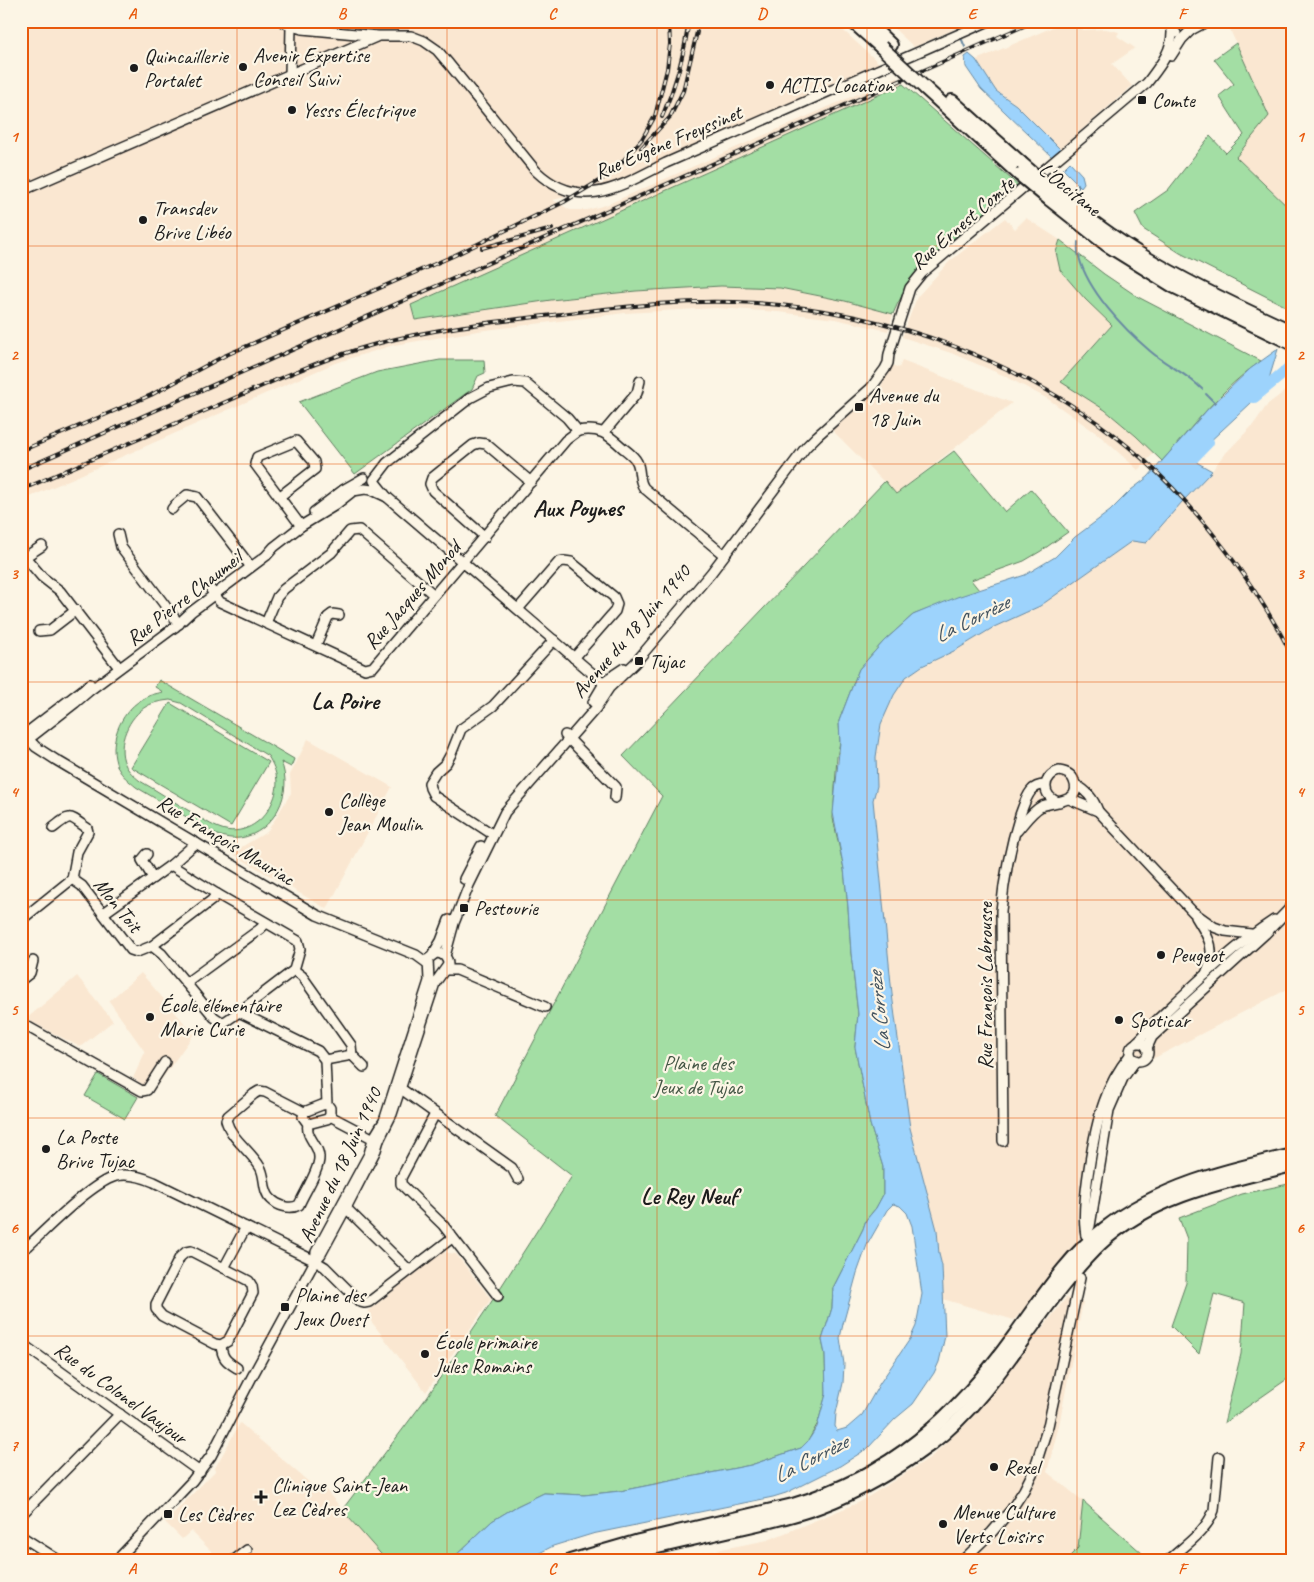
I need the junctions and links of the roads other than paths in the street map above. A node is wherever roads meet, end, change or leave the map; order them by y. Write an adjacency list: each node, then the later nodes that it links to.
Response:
1 (282, 21): 7 (street, Rue Eugène Freyssinet)
2 (852, 21): 10 (highway, L'Occitane)
3 (866, 21): 10 (highway, L'Occitane)
4 (989, 21): 9 (street, Rue Eugène Freyssinet)
5 (1208, 21): 8 (street, Rue Ernest Comte)
6 (1170, 25): 8 (street); 14 (street, Rue Ernest Comte)
7 (291, 26): 9 (street, Rue Eugène Freyssinet); 11 (street)
8 (1190, 29): 14 (street, Rue Ernest Comte)
9 (378, 36): 11 (street)
10 (886, 46): 13 (highway, L'Occitane, bridge)
11 (290, 75): 12 (street)
12 (21, 191)
13 (1053, 197): 15 (highway, L'Occitane); 17 (highway, L'Occitane)
14 (910, 292): 16 (street, Rue Ernest Comte)
15 (1290, 331)
16 (895, 338): 29 (street, Avenue du 18 Juin 1940)
17 (1293, 344)
18 (640, 381): 20 (street)
19 (578, 431): 20 (street); 21 (street, Rue Jacques Monod); 22 (street)
20 (604, 432): 29 (street)
21 (531, 482): 27 (street, Rue Jacques Monod); 27 (street)
22 (370, 483): 25 (street, Rue Pierre Chaumeil); 31 (street)
23 (279, 497): 23 (street); 25 (street)
24 (172, 509): 32 (street)
25 (300, 525): 32 (street, Rue Pierre Chaumeil)
26 (118, 534): 38 (street)
27 (485, 536): 31 (street, Rue Jacques Monod)
28 (42, 546): 30 (street)
29 (723, 554): 45 (street, Avenue du 18 Juin 1940); 45 (street, Avenue du 18 Juin 1940)
30 (23, 558): 35 (street)
31 (464, 563): 34 (street, Rue Jacques Monod); 36 (street)
32 (250, 565): 33 (street, Rue Pierre Chaumeil)
33 (213, 592): 38 (street, Rue Pierre Chaumeil); 39 (street, Rue Jacques Monod)
34 (434, 595): 39 (street); 42 (street, Rue Jacques Monod)
35 (76, 610): 40 (street); 44 (street)
36 (518, 610): 41 (street); 43 (street)
37 (339, 615): 42 (street)
38 (177, 622): 44 (street, Rue Pierre Chaumeil); 47 (street, Rue Pierre Chaumeil)
39 (266, 623): 42 (street, Rue Jacques Monod)
40 (39, 631)
41 (554, 640): 43 (street); 56 (street)
42 (316, 645)
43 (574, 658): 45 (street)
44 (117, 665): 47 (street, Rue Pierre Chaumeil)
45 (607, 686): 46 (street, Avenue du 18 Juin 1940)
46 (567, 736): 50 (street); 56 (street, Avenue du 18 Juin 1940); 78 (street, Avenue du 18 Juin 1940)
47 (24, 739): 58 (street, Rue François Mauriac)
48 (1045, 785): 49 (street, Rue François Labrousse); 51 (street, Rue François Labrousse); 52 (street, Rue François Labrousse)
49 (1076, 785): 51 (street); 54 (street, Rue François Labrousse)
50 (615, 798)
51 (1064, 801): 53 (street); 54 (street, Rue François Labrousse)
52 (1023, 807): 53 (street); 57 (street, Rue François Labrousse)
53 (1039, 808): 57 (street)
54 (1098, 811): 65 (street, Rue François Labrousse)
55 (53, 828): 62 (street, Mon Toit)
56 (489, 832): 76 (street, Avenue du 18 Juin 1940)
57 (1015, 833): 101 (street, Rue François Labrousse)
58 (196, 843): 60 (street); 76 (street, Rue François Mauriac)
59 (147, 854): 61 (street, Mon Toit)
60 (171, 865): 61 (street); 63 (street)
61 (153, 878): 66 (street)
62 (72, 879): 66 (street, Mon Toit); 68 (street, Mon Toit)
63 (216, 894): 69 (street); 72 (street)
64 (1293, 905): 67 (street)
65 (1193, 912): 70 (street, Rue François Labrousse); 74 (street, Rue François Labrousse)
66 (104, 913): 72 (street, Mon Toit)
67 (1282, 915): 71 (street); 73 (street)
68 (21, 920)
69 (266, 923): 79 (street); 82 (street)
70 (1232, 932): 71 (street, Rue François Labrousse); 75 (street)
71 (1251, 934): 75 (street)
72 (152, 946): 82 (street)
73 (1252, 946): 75 (street); 83 (street)
74 (1211, 949): 75 (street); 80 (street)
75 (1234, 953): 80 (street); 83 (street)
76 (430, 960): 78 (street); 78 (street); 94 (street, Avenue du 18 Juin 1940)
77 (33, 961): 81 (street)
78 (445, 965): 84 (street); 94 (street, Avenue du 18 Juin 1940)
79 (294, 970): 85 (street); 89 (street)
80 (1206, 975): 87 (street)
81 (21, 980)
82 (186, 984): 85 (street)
83 (1207, 986): 88 (street)
84 (545, 1007)
85 (239, 1012): 91 (street)
86 (21, 1023): 92 (street)
87 (1137, 1042): 88 (street); 90 (street)
88 (1147, 1048): 90 (street)
89 (352, 1055): 91 (street); 93 (street)
90 (1133, 1058): 90 (street)
91 (325, 1060): 95 (street)
92 (165, 1062)
93 (364, 1067)
94 (398, 1088): 97 (street); 100 (street, Avenue du 18 Juin 1940)
95 (327, 1104): 96 (street); 98 (street)
96 (304, 1112): 99 (street); 99 (street)
97 (435, 1114): 104 (street); 107 (street)
98 (330, 1116): 99 (street); 100 (street)
99 (308, 1124)
100 (376, 1139): 105 (street, Avenue du 18 Juin 1940); 109 (street, Avenue du 18 Juin 1940)
101 (1003, 1140)
102 (1293, 1155): 126 (highway)
103 (1293, 1165): 127 (highway)
104 (518, 1179)
105 (346, 1208): 109 (street, Avenue du 18 Juin 1940); 111 (street)
106 (246, 1227): 108 (street); 109 (street); 110 (street)
107 (452, 1238): 111 (street); 113 (street)
108 (21, 1249)
109 (315, 1261): 111 (street); 119 (street, Avenue du 18 Juin 1940)
110 (224, 1268): 115 (street); 115 (street)
111 (409, 1270)
112 (1080, 1278): 128 (street)
113 (498, 1296)
114 (21, 1343): 117 (street, Rue du Colonel Vaujour)
115 (221, 1345): 116 (street)
116 (236, 1368)
117 (120, 1414): 119 (street, Rue du Colonel Vaujour); 120 (street)
118 (1219, 1457): 129 (street)
119 (200, 1472): 124 (street, Avenue du 18 Juin 1940)
120 (21, 1515)
121 (21, 1536): 123 (street)
122 (247, 1550): 125 (street)
123 (60, 1561)
124 (116, 1561)
125 (233, 1561)
126 (570, 1561)
127 (611, 1561)
128 (962, 1561)
129 (1168, 1561)

